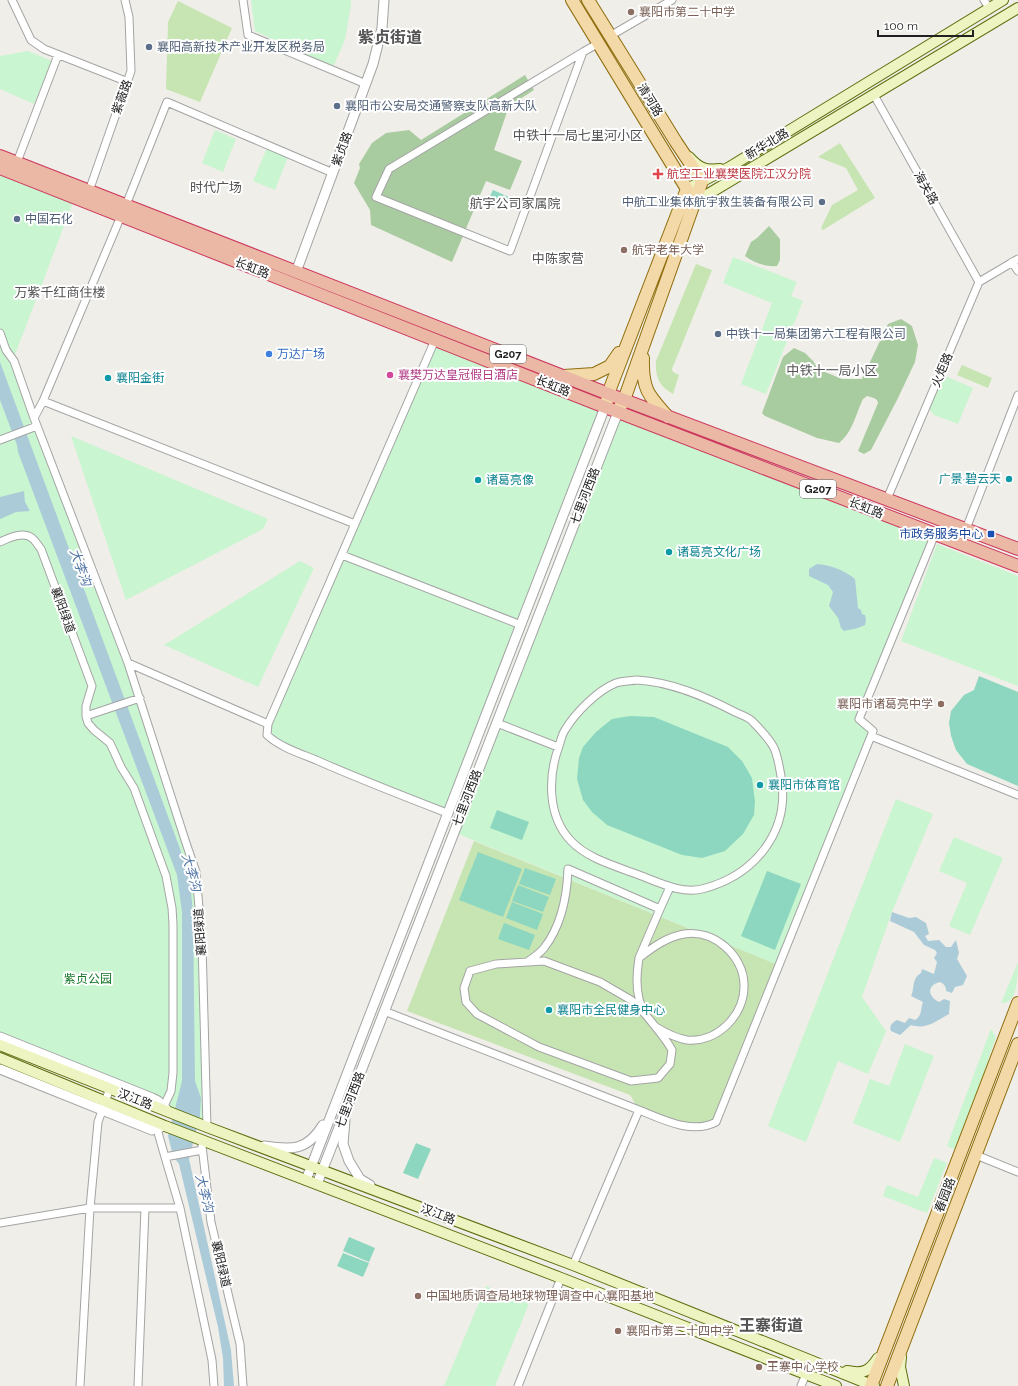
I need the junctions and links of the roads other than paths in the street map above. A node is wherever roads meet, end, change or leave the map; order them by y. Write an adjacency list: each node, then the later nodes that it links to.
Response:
1 (12, 0): 14 (street)
2 (125, 0): 15 (street, 紫薇路)
3 (243, 0): 16 (street)
4 (384, 0): 16 (street, 紫贞路)
5 (572, 0): 12 (main road, 清河路)
6 (588, 0): 11 (main road, 清河路)
7 (672, 0): 11 (street)
8 (1003, 0): 9 (main road, 新华北路)
9 (986, 4): 22 (main road, 新华北路)
10 (1018, 8): 17 (main road, 新华北路)
11 (610, 36): 18 (main road, 清河路)
12 (599, 43): 13 (street); 23 (main road, 清河路)
13 (583, 52): 13 (street)
14 (58, 55): 15 (street); 20 (street)
15 (128, 82): 28 (street, 紫薇路)
16 (366, 84): 24 (street, 紫贞路)
17 (874, 94): 27 (main road, 新华北路); 36 (street, 海关路)
18 (676, 142): 22 (main road); 25 (main road, 清河路)
19 (0, 156): 20 (highway, 长虹路 / G207)
20 (17, 162): 28 (highway, 长虹路 / G207)
21 (0, 168): 30 (highway, 长虹路 / G207)
22 (728, 168): 25 (main road, 新华北路)
23 (675, 170): 26 (main road, 清河路); 31 (main road)
24 (333, 173): 30 (street); 35 (street, 紫贞路)
25 (702, 181): 26 (main road, 新华北路); 29 (main road)
26 (687, 189): 29 (main road); 31 (main road)
27 (715, 190): 29 (main road, 新华北路); 32 (main road)
28 (89, 191): 30 (highway, 长虹路 / G207)
29 (695, 202): 32 (main road)
30 (124, 211): 35 (highway, 长虹路 / G207); 39 (highway, 长虹路 / G207); 45 (street)
31 (674, 222): 38 (main road)
32 (686, 227): 40 (main road)
33 (1015, 260): 34 (street); 36 (street)
34 (1018, 271)
35 (296, 272): 41 (highway, 长虹路 / G207)
36 (979, 282): 52 (street, 火炬路)
37 (0, 333): 49 (street)
38 (629, 339): 41 (main road); 42 (main road)
39 (435, 340): 46 (highway, 长虹路 / G207); 53 (street)
40 (644, 345): 44 (main road); 48 (main road)
41 (564, 376): 42 (highway, 长虹路 / G207)
42 (608, 393): 44 (highway, 长虹路 / G207); 46 (main road)
43 (1018, 395): 54 (street)
44 (624, 400): 47 (main road); 48 (highway, 长虹路 / G207)
45 (43, 401): 49 (street); 53 (street)
46 (605, 407): 47 (highway, 长虹路 / G207); 60 (street, 七里河西路)
47 (618, 412): 55 (highway, 长虹路 / G207); 64 (street, 七里河西路)
48 (668, 416): 52 (highway, 长虹路 / G207)
49 (34, 418): 50 (street, 襄阳绿道)
50 (36, 426): 51 (street); 61 (street, 襄阳绿道)
51 (2, 439)
52 (887, 500): 54 (highway, 长虹路 / G207)
53 (355, 524): 58 (street)
54 (966, 529): 57 (highway, 长虹路 / G207)
55 (935, 534): 59 (highway, 长虹路 / G207); 66 (street)
56 (0, 542): 63 (street, 襄阳绿道)
57 (1018, 549)
58 (342, 556): 60 (street); 65 (street)
59 (1018, 566)
60 (521, 625): 69 (street, 七里河西路)
61 (128, 663): 62 (street, 襄阳绿道); 65 (street)
62 (138, 699): 63 (street); 90 (street, 襄阳绿道)
63 (86, 716): 86 (street)
64 (496, 723): 67 (street); 75 (street, 七里河西路)
65 (268, 724): 69 (street)
66 (871, 736): 68 (street); 88 (street)
67 (558, 747): 70 (street); 70 (street)
68 (1018, 795)
69 (447, 813): 84 (street, 七里河西路)
70 (670, 887): 71 (street)
71 (660, 909): 72 (street); 73 (street)
72 (639, 958): 76 (street); 77 (street)
73 (527, 962): 76 (street); 77 (street)
74 (1018, 1003): 107 (main road, 春园路)
75 (384, 1011): 87 (street, 七里河西路); 88 (street)
76 (645, 1014): 77 (street)
77 (656, 1027)
78 (0, 1037): 83 (street)
79 (1018, 1044): 93 (main road, 春园路)
80 (0, 1045): 83 (main road, 汉江路)
81 (0, 1058): 85 (main road, 汉江路)
82 (0, 1068): 85 (street)
83 (111, 1086): 85 (street); 86 (main road, 汉江路)
84 (335, 1105): 92 (street); 95 (street, 七里河西路)
85 (104, 1106): 89 (main road, 汉江路); 101 (street)
86 (167, 1109): 90 (main road, 汉江路)
87 (346, 1110): 96 (street, 七里河西路); 100 (street)
88 (639, 1110): 105 (street)
89 (161, 1127): 91 (main road, 汉江路); 94 (street)
90 (206, 1127): 92 (main road, 汉江路)
91 (203, 1145): 94 (street); 98 (main road, 汉江路); 115 (street, 襄阳绿道)
92 (253, 1145): 95 (main road, 汉江路)
93 (976, 1156): 97 (street); 108 (main road, 春园路)
94 (168, 1157): 103 (street)
95 (311, 1167): 96 (main road, 汉江路); 98 (street, 七里河西路)
96 (322, 1171): 99 (street, 七里河西路); 100 (main road, 汉江路)
97 (1018, 1172)
98 (306, 1180): 99 (main road, 汉江路)
99 (317, 1184): 106 (main road, 汉江路)
100 (383, 1194): 105 (main road, 汉江路)
101 (90, 1208): 102 (street); 104 (street); 112 (street)
102 (145, 1208): 103 (street); 113 (street)
103 (180, 1208): 114 (street)
104 (0, 1223)
105 (573, 1265): 109 (main road, 汉江路)
106 (561, 1278): 110 (main road, 汉江路); 116 (street)
107 (889, 1339): 109 (main road); 118 (main road, 春园路)
108 (902, 1348): 119 (main road, 春园路); 120 (main road)
109 (832, 1369): 118 (main road, 汉江路)
110 (806, 1374): 111 (main road, 汉江路); 117 (street)
111 (831, 1385)
112 (80, 1386)
113 (138, 1386)
114 (214, 1386)
115 (243, 1386)
116 (518, 1386)
117 (801, 1386)
118 (872, 1386)
119 (887, 1386)
120 (904, 1386)

